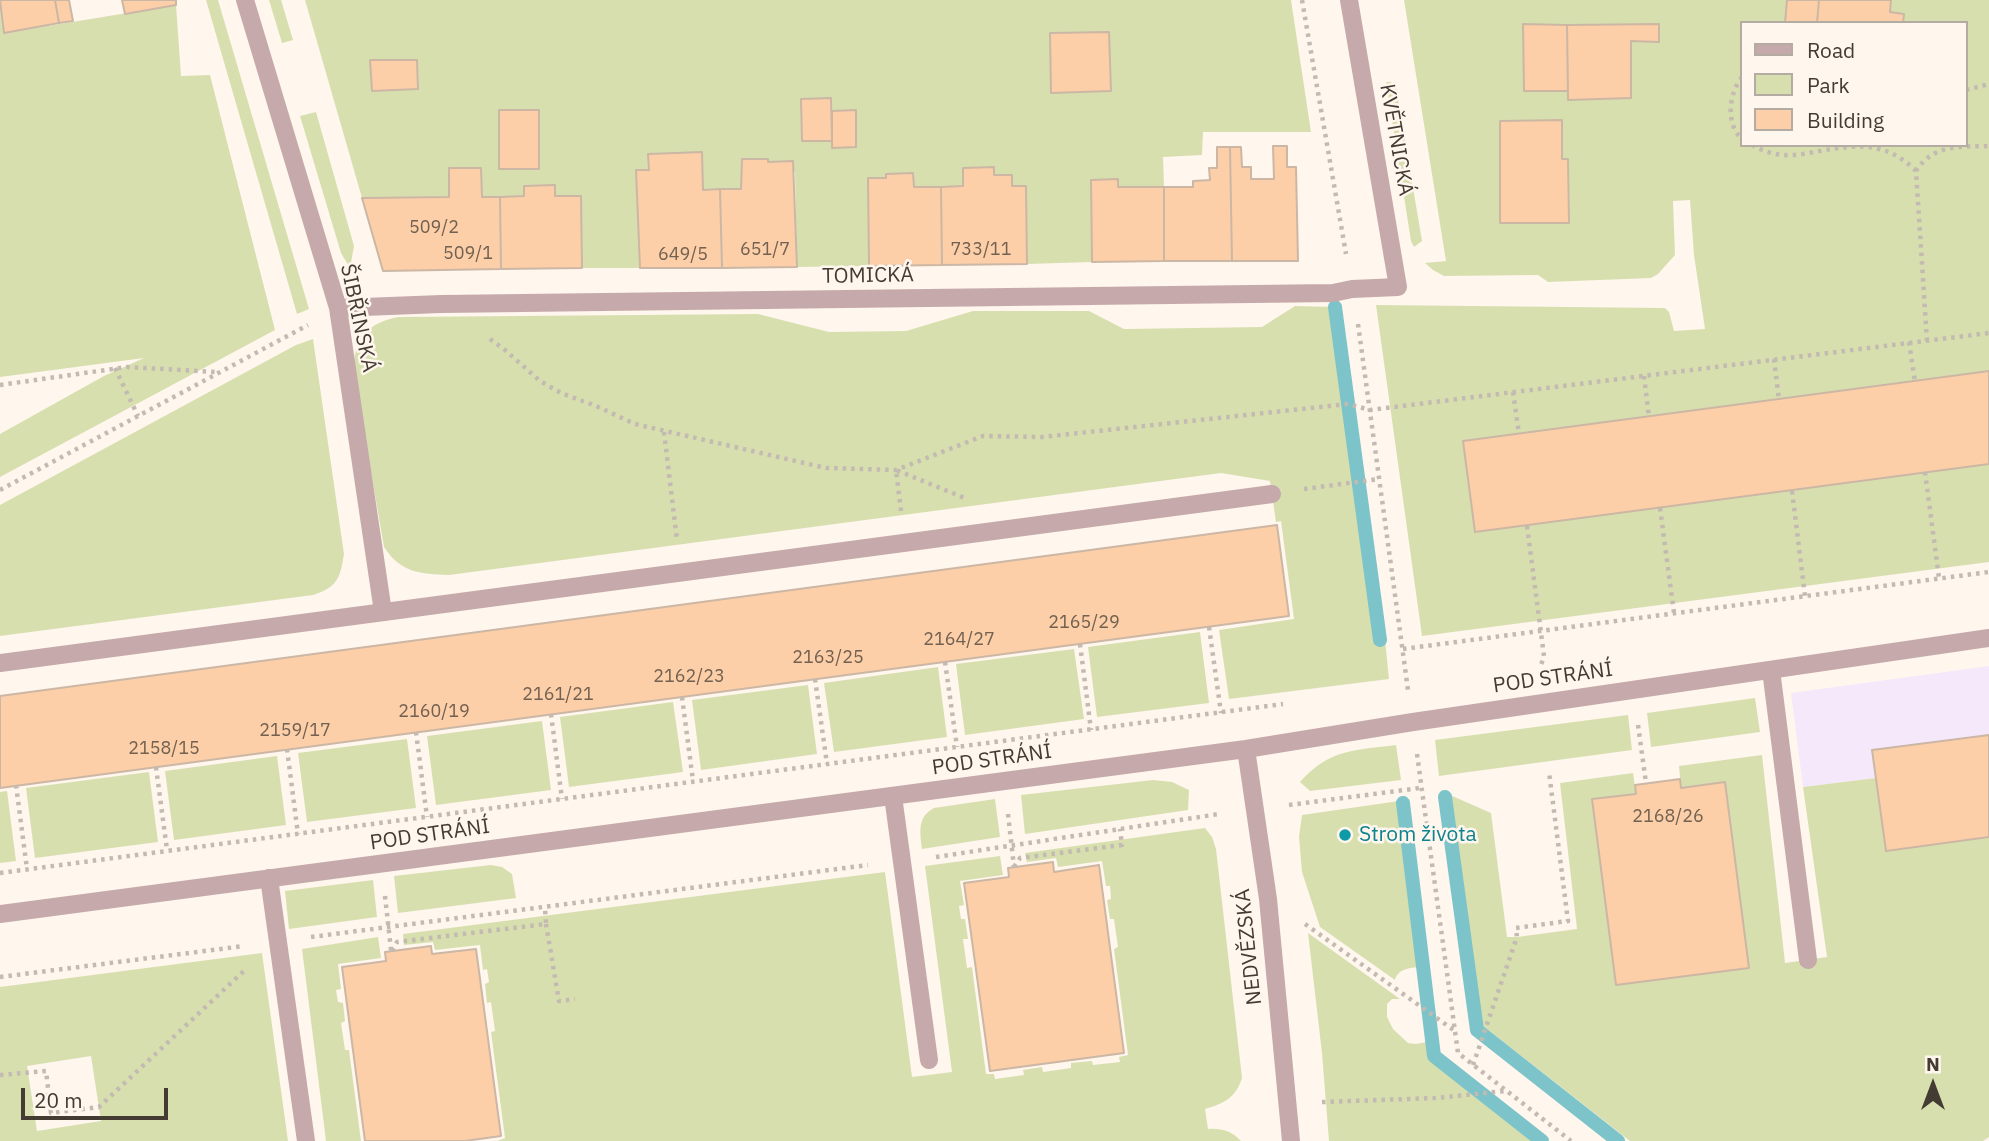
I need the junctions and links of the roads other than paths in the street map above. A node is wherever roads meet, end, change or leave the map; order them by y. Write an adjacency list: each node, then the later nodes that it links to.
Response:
1 (245, 0): 4 (street, ŠIBŘINSKÁ)
2 (1349, 0): 3 (street, KVĚTNICKÁ)
3 (1398, 287): 4 (street, TOMICKÁ)
4 (338, 308): 6 (street, ŠIBŘINSKÁ)
5 (1272, 494): 6 (street)
6 (383, 612): 8 (street)
7 (1989, 638): 9 (street, POD STRÁNÍ)
8 (0, 663)
9 (1771, 670): 10 (street, POD STRÁNÍ); 14 (street)
10 (1246, 749): 11 (street, POD STRÁNÍ); 17 (street, NEDVĚZSKÁ)
11 (893, 796): 12 (street, POD STRÁNÍ); 15 (street)
12 (269, 878): 13 (street, POD STRÁNÍ); 16 (street)
13 (0, 914)
14 (1808, 960)
15 (929, 1060)
16 (306, 1141)
17 (1291, 1141)

